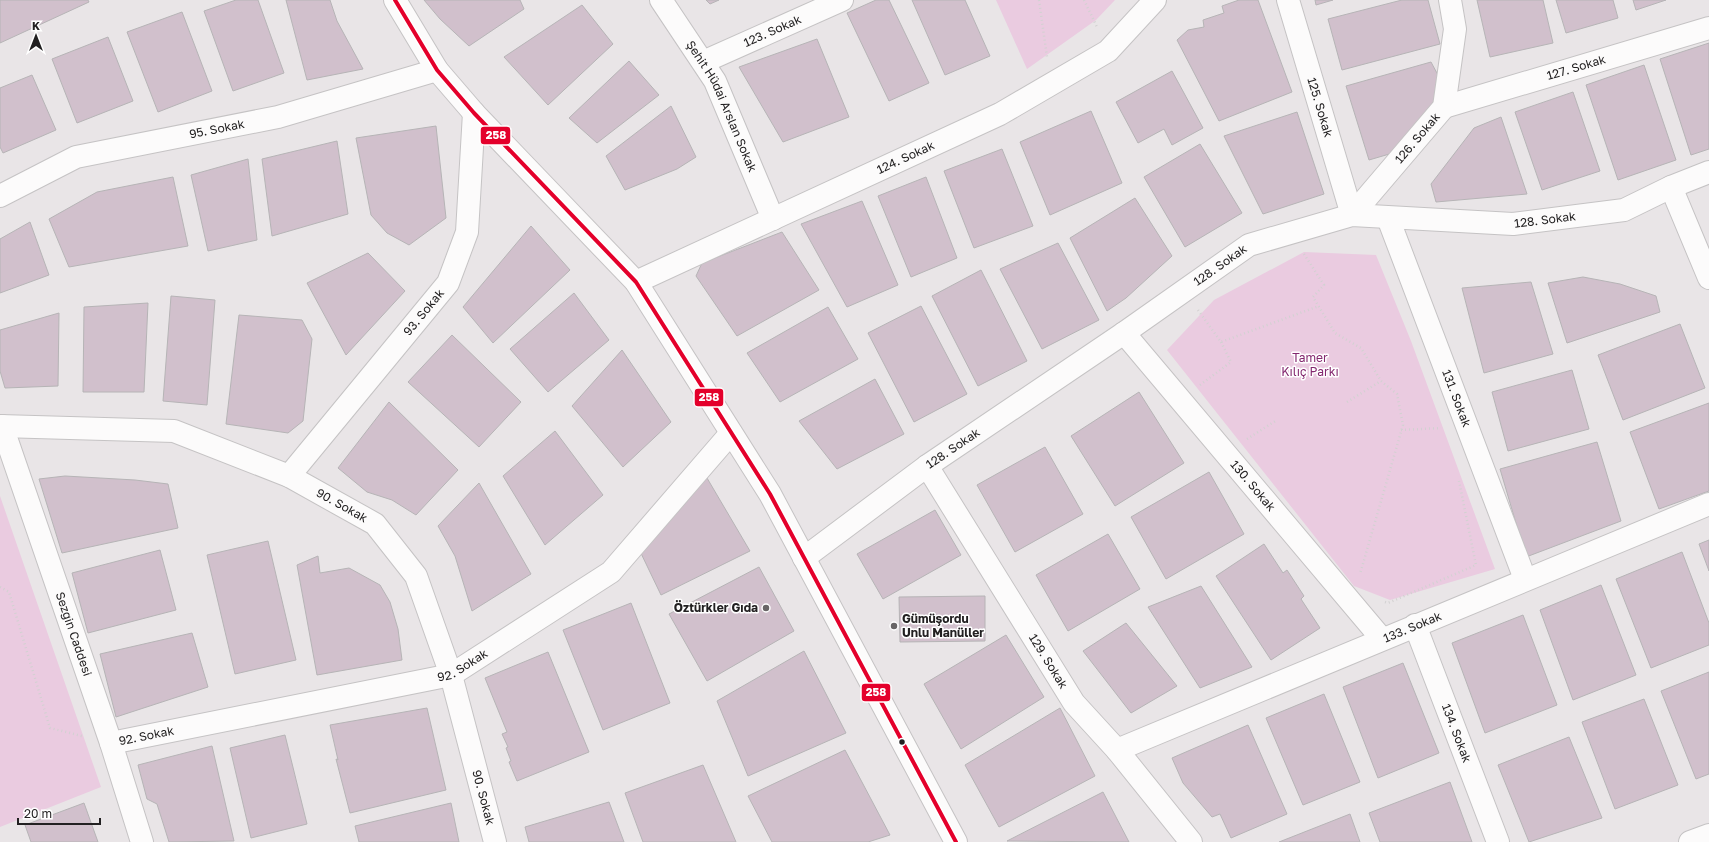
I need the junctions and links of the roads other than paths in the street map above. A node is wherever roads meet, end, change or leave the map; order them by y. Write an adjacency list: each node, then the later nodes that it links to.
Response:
1 (395, 0): 9 (street)
2 (661, 0): 8 (street, Şehit Hüdai Arslan Sokak)
3 (842, 0): 8 (street, 123. Sokak)
4 (1155, 0): 17 (street, 124. Sokak)
5 (1288, 0): 15 (street, 125. Sokak)
6 (1450, 0): 10 (street, 126. Sokak)
7 (1709, 28): 10 (street, 127. Sokak)
8 (703, 62): 17 (street, Şehit Hüdai Arslan Sokak)
9 (437, 70): 11 (street); 14 (street, 95. Sokak)
10 (1444, 107): 15 (street, 126. Sokak)
11 (474, 113): 19 (street); 24 (street, 93. Sokak)
12 (1709, 172): 13 (street, 128. Sokak)
13 (1671, 187): 16 (street, 128. Sokak); 18 (street)
14 (0, 196)
15 (1352, 215): 16 (street, 128. Sokak); 20 (street, 128. Sokak)
16 (1388, 218): 27 (street, 131. Sokak)
17 (773, 219): 19 (street, 124. Sokak)
18 (1709, 278)
19 (636, 282): 22 (street)
20 (1124, 333): 23 (street, 128. Sokak); 29 (street, 130. Sokak)
21 (1, 426): 24 (street, 90. Sokak); 31 (street, Sezgin Caddesi)
22 (731, 433): 26 (street); 30 (street, 92. Sokak)
23 (927, 466): 26 (street, 128. Sokak); 32 (street, 129. Sokak)
24 (289, 476): 30 (street, 90. Sokak)
25 (1709, 504): 27 (street, 133. Sokak)
26 (804, 558): 36 (street)
27 (1526, 579): 28 (street, 133. Sokak)
28 (1415, 625): 29 (street, 133. Sokak); 38 (street, 134. Sokak)
29 (1382, 639): 32 (street, 133. Sokak)
30 (451, 674): 31 (street, 92. Sokak); 35 (street, 90. Sokak)
31 (111, 743): 34 (street, Sezgin Caddesi)
32 (1117, 750): 37 (street, 129. Sokak)
33 (1709, 835): 39 (street)
34 (142, 842)
35 (495, 842)
36 (956, 842)
37 (1191, 842)
38 (1498, 842)
39 (1690, 842)

